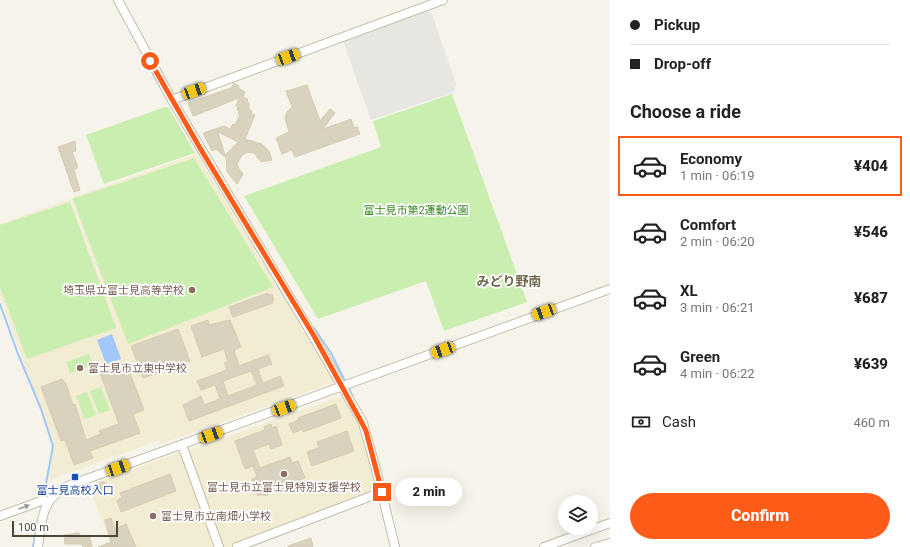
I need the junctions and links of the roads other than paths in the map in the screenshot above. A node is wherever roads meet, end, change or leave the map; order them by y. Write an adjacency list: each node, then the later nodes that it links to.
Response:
1 (118, 0): 3 (street)
2 (443, 0): 3 (street)
3 (172, 100): 5 (street)
4 (610, 289): 5 (street)
5 (342, 387): 6 (street); 7 (street)
6 (182, 445): 8 (street); 13 (street)
7 (382, 492): 14 (street); 15 (street)
8 (48, 501): 9 (street, one-way to 8); 12 (street)
9 (0, 516)
10 (610, 523): 16 (street)
11 (610, 543): 17 (street)
12 (38, 547)
13 (219, 547)
14 (237, 547)
15 (395, 547)
16 (544, 547)
17 (595, 547)

